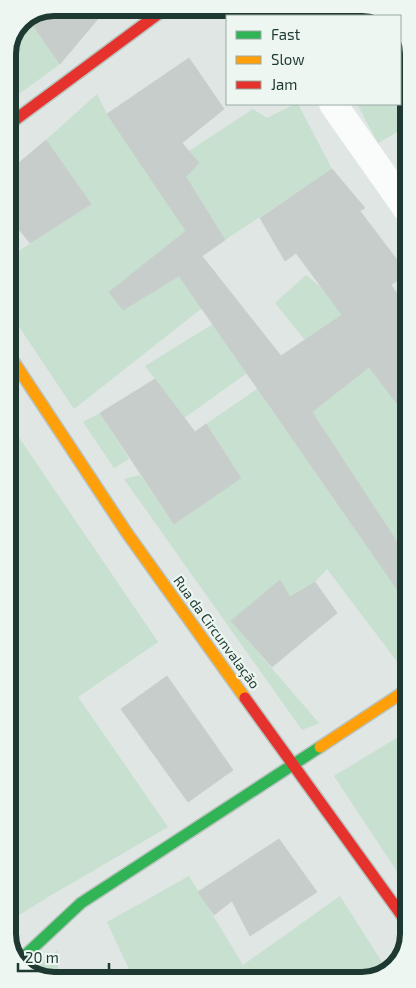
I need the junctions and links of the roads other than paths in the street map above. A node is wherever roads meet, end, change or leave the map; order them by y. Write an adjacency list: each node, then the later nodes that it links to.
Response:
1 (155, 16): 3 (street)
2 (334, 105): 4 (street)
3 (16, 119)
4 (400, 200)
5 (16, 365): 7 (street, Rua da Circunvalação)
6 (400, 694): 7 (street)
7 (294, 763): 8 (street, Rua da Circunvalação); 9 (street)
8 (400, 913)
9 (24, 957)

